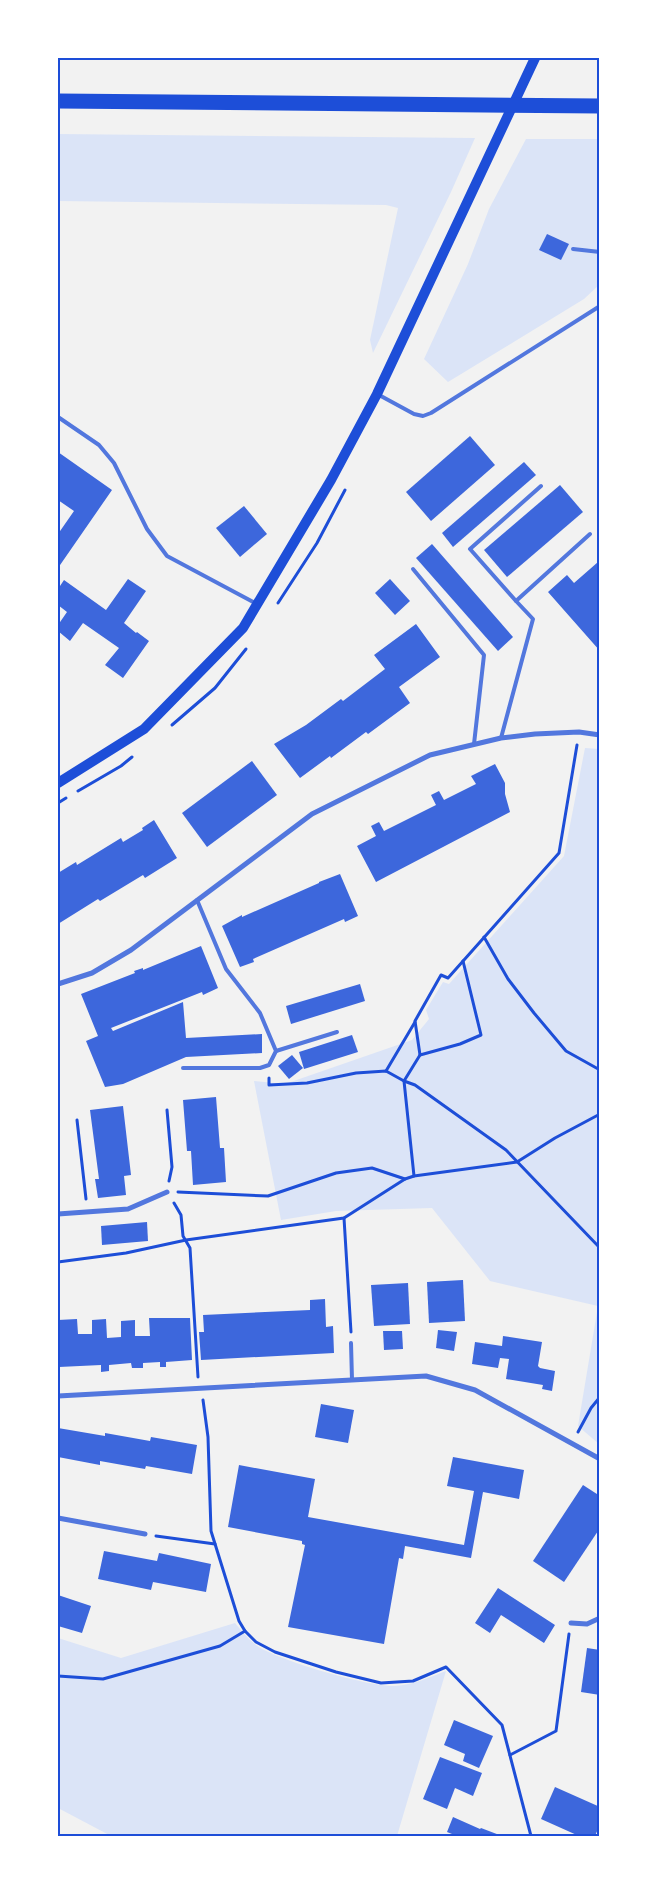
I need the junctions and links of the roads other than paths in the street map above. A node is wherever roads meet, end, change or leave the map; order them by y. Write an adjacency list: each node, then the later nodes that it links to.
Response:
1 (535, 58): 7 (main road)
2 (58, 101): 3 (highway)
3 (600, 106)
4 (573, 249): 5 (lane)
5 (600, 252)
6 (600, 306): 7 (lane)
7 (376, 394): 13 (main road)
8 (58, 417): 13 (lane)
9 (541, 486): 12 (lane)
10 (590, 534): 12 (lane)
11 (413, 569): 16 (lane)
12 (516, 601): 15 (lane)
13 (257, 604): 17 (main road)
14 (600, 735): 15 (street)
15 (501, 738): 16 (street)
16 (474, 744): 18 (street)
17 (58, 783)
18 (196, 900): 19 (street); 21 (lane)
19 (58, 984)
20 (337, 1032): 21 (lane)
21 (276, 1051): 22 (lane)
22 (183, 1068)
23 (167, 1192): 24 (street)
24 (58, 1214)
25 (351, 1343): 26 (lane)
26 (352, 1380): 27 (street); 28 (street)
27 (58, 1396)
28 (600, 1459)
29 (58, 1518): 30 (street)
30 (145, 1534)
31 (600, 1618): 32 (street)
32 (571, 1623)

